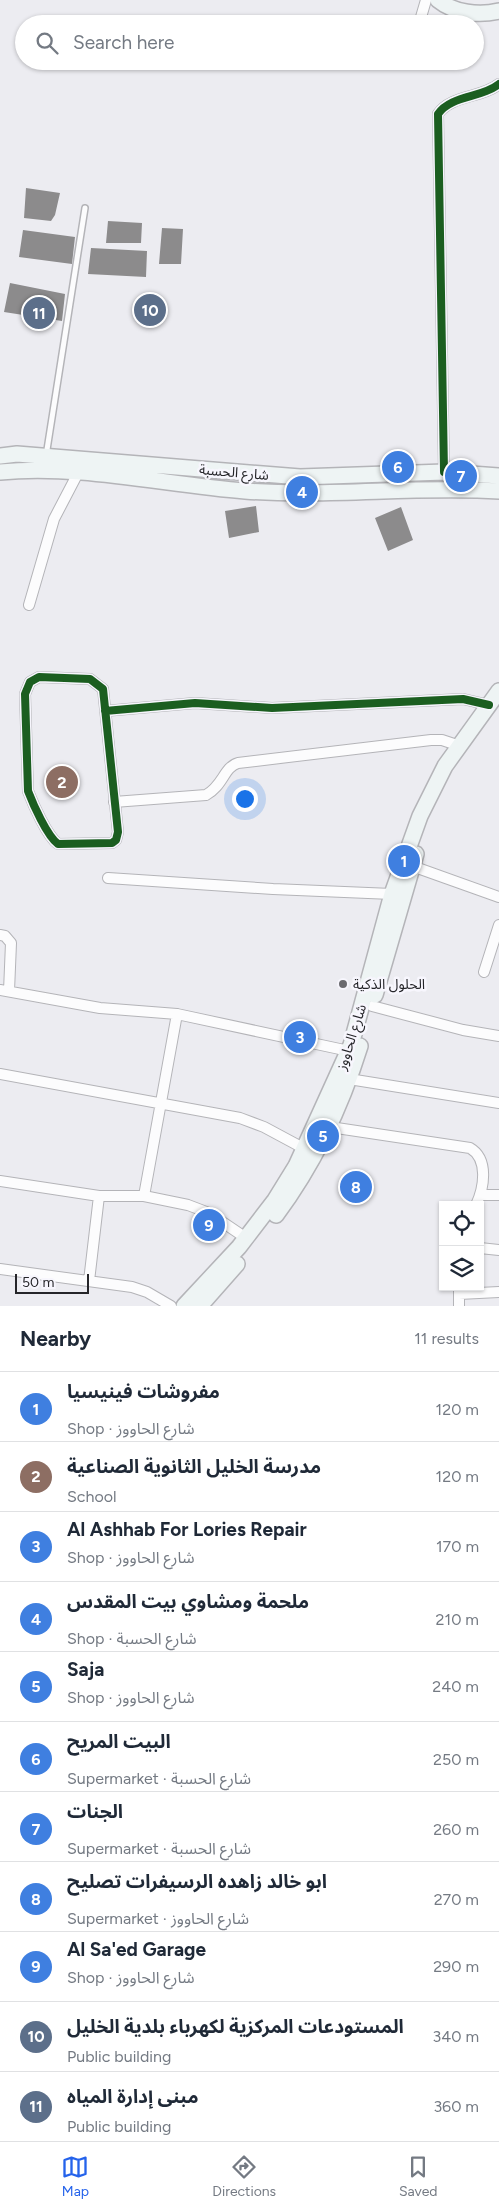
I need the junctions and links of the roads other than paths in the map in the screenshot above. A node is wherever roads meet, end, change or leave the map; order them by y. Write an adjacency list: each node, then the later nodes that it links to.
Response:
1 (426, 0): 4 (street)
2 (438, 0): 3 (main road)
3 (499, 10)
4 (422, 15)
5 (499, 84): 10 (street)
6 (85, 208): 8 (lane)
7 (0, 456): 8 (main road, شارع الحسبة)
8 (46, 456): 10 (main road, شارع الحسبة)
9 (0, 472): 11 (main road, شارع الحسبة)
10 (444, 472): 12 (main road, شارع الحسبة)
11 (78, 473): 13 (main road, شارع الحسبة); 14 (street)
12 (499, 476)
13 (499, 491)
14 (29, 605)
15 (499, 691): 16 (main road, شارع الحاووز)
16 (494, 706): 17 (street); 18 (main road, شارع الحاووز); 20 (main road, شارع الحاووز)
17 (105, 711): 19 (street); 19 (street)
18 (460, 746): 19 (street); 22 (main road, شارع الحاووز)
19 (114, 802)
20 (412, 866): 23 (street); 28 (main road, شارع الحاووز)
21 (108, 878): 22 (street)
22 (392, 894): 31 (main road, شارع الحاووز)
23 (499, 897)
24 (499, 925): 26 (street)
25 (0, 935): 27 (street)
26 (484, 972)
27 (4, 991): 29 (street)
28 (372, 1006): 30 (street); 33 (main road, شارع الحاووز)
29 (177, 1014): 31 (street); 34 (street)
30 (499, 1036)
31 (348, 1051): 37 (main road, شارع الحاووز)
32 (0, 1074): 34 (street)
33 (349, 1079): 35 (street); 36 (main road, شارع الحاووز)
34 (162, 1102): 37 (street); 42 (street)
35 (499, 1103)
36 (330, 1127): 39 (street); 54 (main road, شارع الحاووز)
37 (305, 1149): 44 (main road, شارع الحاووز)
38 (0, 1181): 41 (street)
39 (481, 1195): 40 (street); 43 (street)
40 (499, 1195)
41 (99, 1196): 42 (street); 48 (street)
42 (144, 1196): 44 (street)
43 (478, 1201)
44 (246, 1238): 53 (main road, شارع الحاووز)
45 (484, 1248): 46 (street)
46 (499, 1250)
47 (0, 1269): 48 (street)
48 (89, 1281): 52 (street)
49 (459, 1291): 55 (street)
50 (479, 1291): 51 (street)
51 (499, 1292)
52 (171, 1306)
53 (184, 1306)
54 (200, 1306)
55 (459, 1306)

